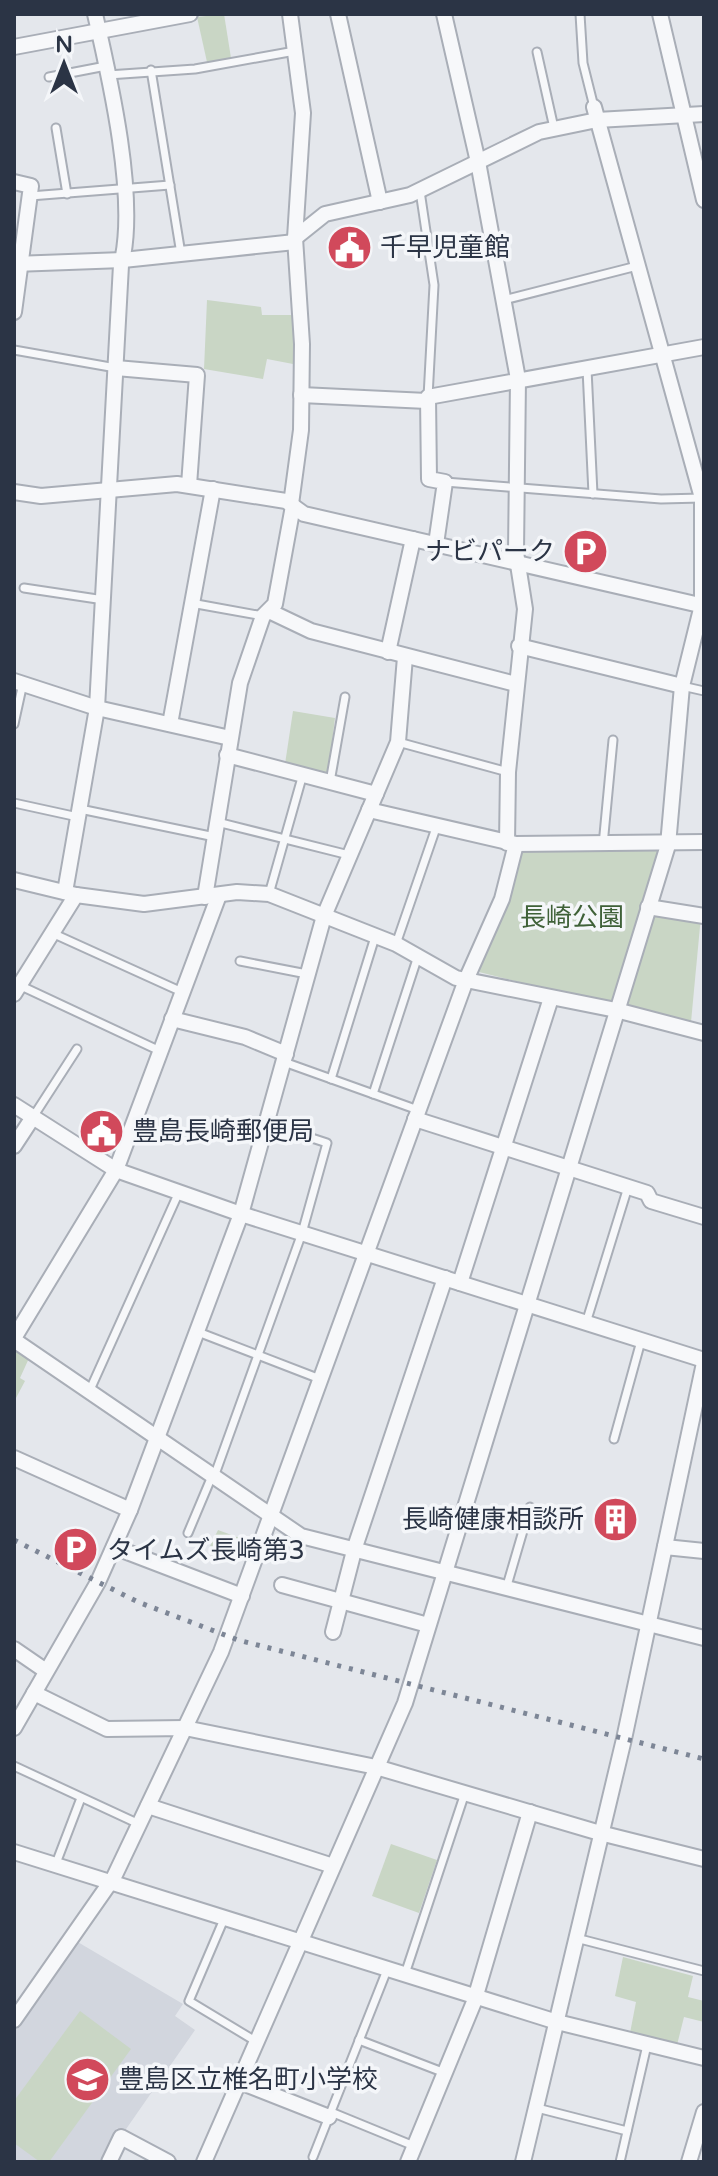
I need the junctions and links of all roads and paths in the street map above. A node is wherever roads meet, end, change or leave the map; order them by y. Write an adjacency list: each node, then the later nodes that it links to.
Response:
1 (95, 14): 8 (street)
2 (190, 14): 8 (street)
3 (290, 14): 10 (street)
4 (338, 14): 28 (street)
5 (444, 14): 20 (street)
6 (580, 14): 15 (lane)
7 (660, 14): 17 (street)
8 (99, 31): 9 (street); 13 (street)
9 (14, 47)
10 (295, 51): 12 (lane); 29 (street)
11 (537, 52): 19 (lane)
12 (151, 70): 13 (lane); 22 (lane)
13 (107, 71): 14 (lane); 23 (street)
14 (49, 77)
15 (595, 113): 17 (street); 19 (street); 33 (street)
16 (704, 114): 17 (street)
17 (684, 115): 27 (street)
18 (56, 128): 25 (lane)
19 (554, 128): 20 (street)
20 (478, 162): 24 (street); 34 (street)
21 (14, 182): 26 (street)
22 (170, 185): 23 (lane); 30 (lane)
23 (125, 191): 25 (lane); 31 (street)
24 (420, 191): 28 (street); 43 (lane)
25 (67, 194): 26 (lane)
26 (30, 196): 32 (street)
27 (704, 200)
28 (380, 202): 29 (street)
29 (295, 240): 30 (street); 42 (street)
30 (181, 255): 31 (street)
31 (123, 260): 32 (street); 40 (street)
32 (18, 264): 35 (street)
33 (637, 266): 34 (lane); 38 (street)
34 (504, 300): 41 (street)
35 (14, 312)
36 (704, 347): 38 (street)
37 (14, 350): 40 (lane)
38 (663, 356): 39 (street); 51 (street)
39 (587, 367): 41 (street); 50 (lane)
40 (116, 368): 45 (street); 48 (street)
41 (518, 379): 43 (street); 47 (street)
42 (301, 395): 43 (street); 52 (street)
43 (427, 399): 44 (street)
44 (445, 482): 47 (lane); 54 (street)
45 (189, 485): 46 (street); 48 (street)
46 (213, 489): 52 (street); 58 (street)
47 (517, 489): 50 (lane); 55 (street)
48 (109, 490): 49 (street); 57 (street)
49 (14, 492)
50 (593, 494): 51 (lane)
51 (703, 498): 59 (street)
52 (292, 505): 53 (street); 60 (street)
53 (413, 539): 54 (street); 62 (street)
54 (436, 544): 55 (street)
55 (519, 562): 59 (street); 61 (street)
56 (24, 588): 57 (lane)
57 (104, 600): 69 (street)
58 (191, 603): 60 (lane); 71 (street)
59 (703, 606): 66 (street)
60 (266, 614): 62 (street); 72 (street)
61 (519, 646): 65 (street); 66 (street)
62 (388, 652): 63 (street)
63 (405, 657): 65 (street); 74 (street)
64 (18, 682): 69 (street); 70 (lane)
65 (516, 684): 76 (street)
66 (682, 686): 67 (lane); 89 (street)
67 (704, 691)
68 (345, 697): 78 (lane)
69 (97, 708): 71 (street); 82 (street)
70 (14, 724)
71 (170, 724): 72 (street)
72 (230, 738): 75 (street)
73 (613, 740): 88 (lane)
74 (398, 742): 76 (lane); 79 (street)
75 (227, 755): 77 (street); 84 (street)
76 (508, 772): 87 (street)
77 (303, 774): 78 (street); 85 (lane)
78 (330, 782): 79 (street)
79 (376, 794): 81 (street)
80 (14, 803): 82 (lane)
81 (369, 810): 83 (street); 90 (street)
82 (79, 813): 84 (lane); 92 (street)
83 (437, 824): 87 (street); 100 (lane)
84 (216, 829): 85 (lane); 94 (street)
85 (284, 839): 90 (lane); 93 (lane)
86 (704, 842): 89 (street)
87 (511, 843): 88 (street); 104 (street)
88 (603, 845): 89 (street)
89 (668, 845): 95 (street)
90 (349, 855): 96 (street)
91 (14, 880): 92 (street)
92 (70, 894): 94 (street); 98 (street)
93 (269, 894): 94 (street); 96 (street)
94 (212, 896): 106 (street)
95 (648, 907): 97 (street); 108 (street)
96 (324, 916): 99 (street); 103 (street)
97 (704, 916)
98 (52, 933): 105 (street); 106 (lane)
99 (375, 935): 100 (street); 114 (lane)
100 (396, 944): 101 (street)
101 (418, 956): 104 (street); 115 (lane)
102 (240, 961): 103 (lane)
103 (307, 974): 113 (street)
104 (466, 980): 107 (street); 117 (street)
105 (17, 990): 112 (lane)
106 (182, 992): 109 (street)
107 (551, 998): 108 (street); 121 (street)
108 (616, 1010): 110 (street); 122 (street)
109 (172, 1019): 112 (street); 113 (street)
110 (704, 1033)
111 (77, 1049): 118 (lane)
112 (160, 1051): 123 (street)
113 (285, 1058): 114 (lane); 119 (street)
114 (331, 1079): 115 (lane)
115 (373, 1094): 117 (lane)
116 (14, 1105): 118 (street)
117 (416, 1114): 121 (street); 129 (street)
118 (33, 1117): 120 (street); 123 (street)
119 (266, 1123): 126 (street); 128 (lane)
120 (14, 1146)
121 (503, 1146): 122 (street); 131 (street)
122 (569, 1168): 124 (street); 132 (street)
123 (116, 1170): 125 (street); 135 (street)
124 (628, 1187): 127 (street); 133 (lane)
125 (179, 1192): 126 (street); 140 (lane)
126 (241, 1214): 128 (street); 134 (street)
127 (704, 1217)
128 (302, 1233): 129 (street); 137 (lane)
129 (366, 1253): 130 (street); 139 (street)
130 (445, 1278): 131 (street); 151 (street)
131 (460, 1283): 132 (street)
132 (527, 1304): 133 (street); 153 (street)
133 (586, 1323): 136 (street)
134 (196, 1331): 137 (lane); 141 (street)
135 (14, 1339): 140 (street)
136 (641, 1340): 138 (street); 142 (lane)
137 (258, 1355): 139 (lane); 144 (lane)
138 (704, 1362): 150 (street)
139 (320, 1379): 147 (street)
140 (89, 1392): 141 (street)
141 (157, 1438): 144 (street); 146 (street)
142 (614, 1439)
143 (14, 1458): 146 (street)
144 (213, 1477): 147 (street); 148 (lane)
145 (530, 1507): 155 (lane)
146 (130, 1510): 149 (street)
147 (270, 1517): 151 (street); 156 (street)
148 (188, 1533)
149 (114, 1547): 156 (street); 163 (street)
150 (665, 1547): 152 (street); 159 (street)
151 (354, 1550): 153 (street); 157 (street)
152 (704, 1551)
153 (444, 1573): 155 (street); 158 (street)
154 (282, 1585): 157 (street)
155 (506, 1589): 159 (street)
156 (242, 1596): 166 (street)
157 (340, 1602): 158 (street); 160 (street)
158 (428, 1625): 168 (street)
159 (648, 1625): 161 (street); 174 (street)
160 (333, 1632)
161 (704, 1638)
162 (14, 1649): 163 (street)
163 (46, 1671): 164 (street)
164 (34, 1693): 165 (street); 166 (street)
165 (14, 1728)
166 (185, 1728): 168 (street); 171 (street)
167 (14, 1766): 170 (lane)
168 (376, 1767): 169 (street); 178 (street)
169 (465, 1793): 172 (street); 185 (lane)
170 (81, 1798): 173 (lane); 177 (lane)
171 (148, 1806): 173 (street); 178 (street)
172 (530, 1812): 174 (street); 186 (street)
173 (140, 1824): 179 (street)
174 (600, 1833): 176 (street); 181 (street)
175 (14, 1852): 177 (street)
176 (704, 1859)
177 (55, 1866): 179 (street)
178 (333, 1866): 182 (street)
179 (109, 1884): 180 (street); 187 (street)
180 (224, 1919): 182 (street); 190 (lane)
181 (576, 1938): 184 (lane); 188 (street)
182 (300, 1943): 183 (street); 190 (street)
183 (387, 1970): 185 (street); 189 (lane)
184 (704, 1971)
185 (405, 1974): 186 (street)
186 (476, 1996): 188 (street); 193 (street)
187 (17, 2011)
188 (557, 2022): 191 (street); 195 (street)
189 (359, 2040): 193 (lane); 197 (lane)
190 (257, 2042): 194 (street)
191 (647, 2045): 192 (street); 198 (lane)
192 (704, 2058)
193 (445, 2073): 200 (street)
194 (240, 2082): 197 (street); 204 (street)
195 (536, 2108): 198 (lane); 206 (street)
196 (704, 2112): 199 (street)
197 (330, 2114): 200 (lane); 201 (lane)
198 (627, 2131): 207 (lane)
199 (701, 2133): 208 (street)
200 (414, 2146): 205 (street)
201 (313, 2157)
202 (109, 2162): 203 (street)
203 (168, 2162)
204 (204, 2162)
205 (408, 2162)
206 (523, 2162)
207 (620, 2162)
208 (689, 2162)

